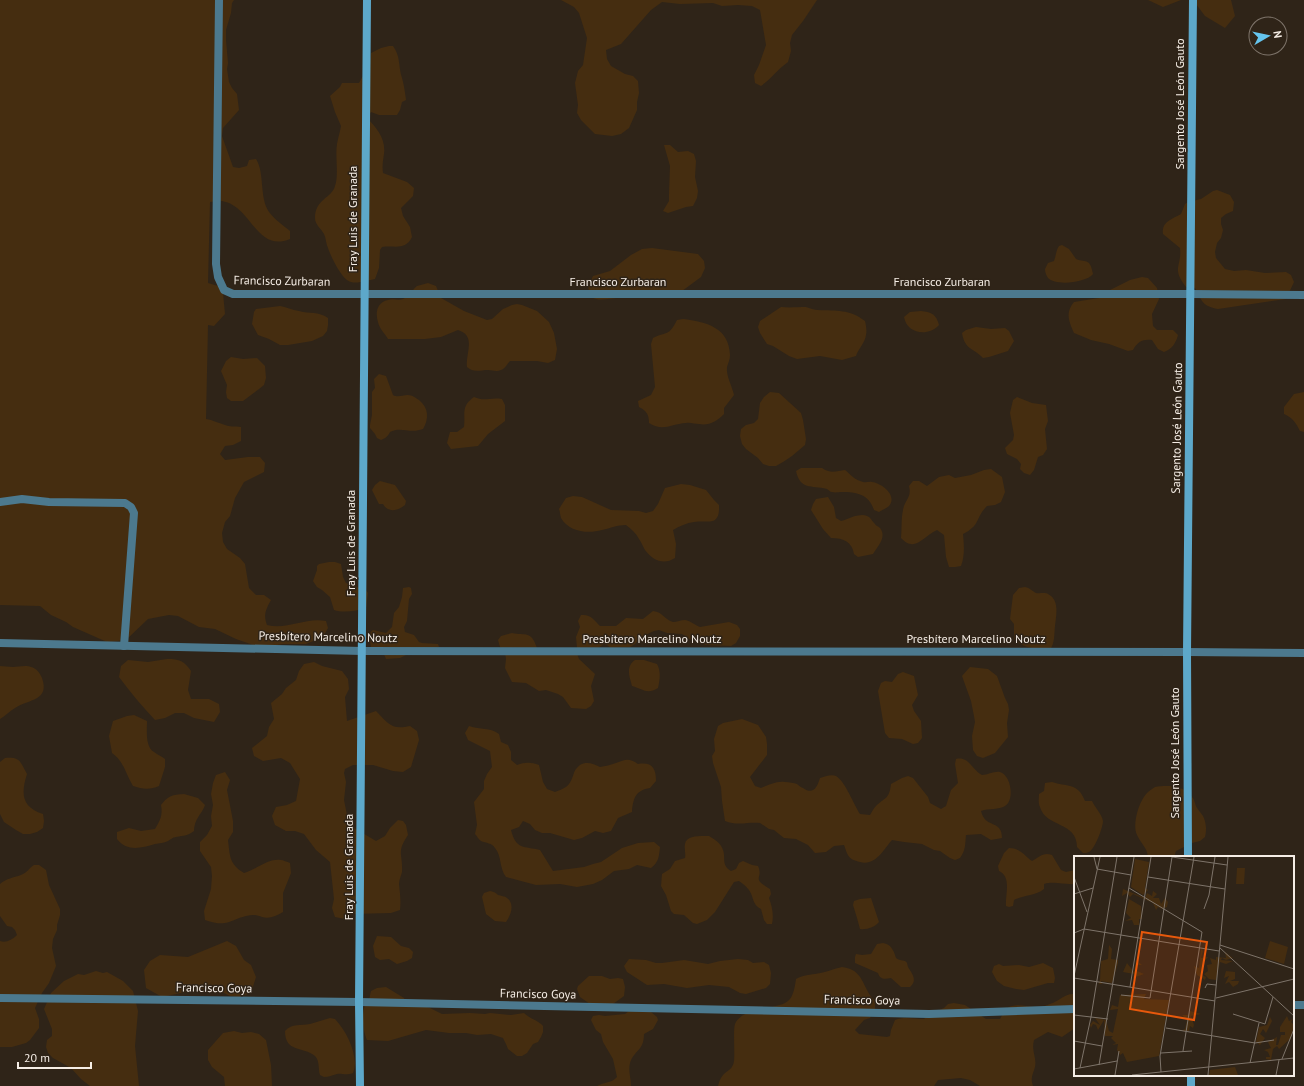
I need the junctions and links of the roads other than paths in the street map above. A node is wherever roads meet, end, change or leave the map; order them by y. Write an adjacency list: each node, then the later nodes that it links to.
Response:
1 (219, 0): 4 (street, Francisco Zurbaran)
2 (366, 0): 4 (street, Fray Luis de Granada)
3 (1193, 0): 5 (street, Sargento José León Gauto)
4 (364, 293): 5 (street, Francisco Zurbaran); 10 (street, Fray Luis de Granada)
5 (1191, 294): 6 (street, Francisco Zurbaran); 11 (street, Sargento José León Gauto)
6 (1304, 296)
7 (0, 502): 9 (street)
8 (0, 643): 9 (street, Presbítero Marcelino Noutz)
9 (124, 646): 10 (street, Presbítero Marcelino Noutz)
10 (362, 650): 11 (street, Presbítero Marcelino Noutz); 15 (street, Fray Luis de Granada)
11 (1187, 652): 12 (street, Presbítero Marcelino Noutz); 13 (street, Sargento José León Gauto)
12 (1304, 653)
13 (1188, 856)
14 (0, 998): 15 (street, Francisco Goya)
15 (360, 1002): 16 (street, Francisco Goya); 18 (street, Fray Luis de Granada)
16 (1074, 1009)
17 (1191, 1076): 19 (street)
18 (360, 1086)
19 (1192, 1086)

